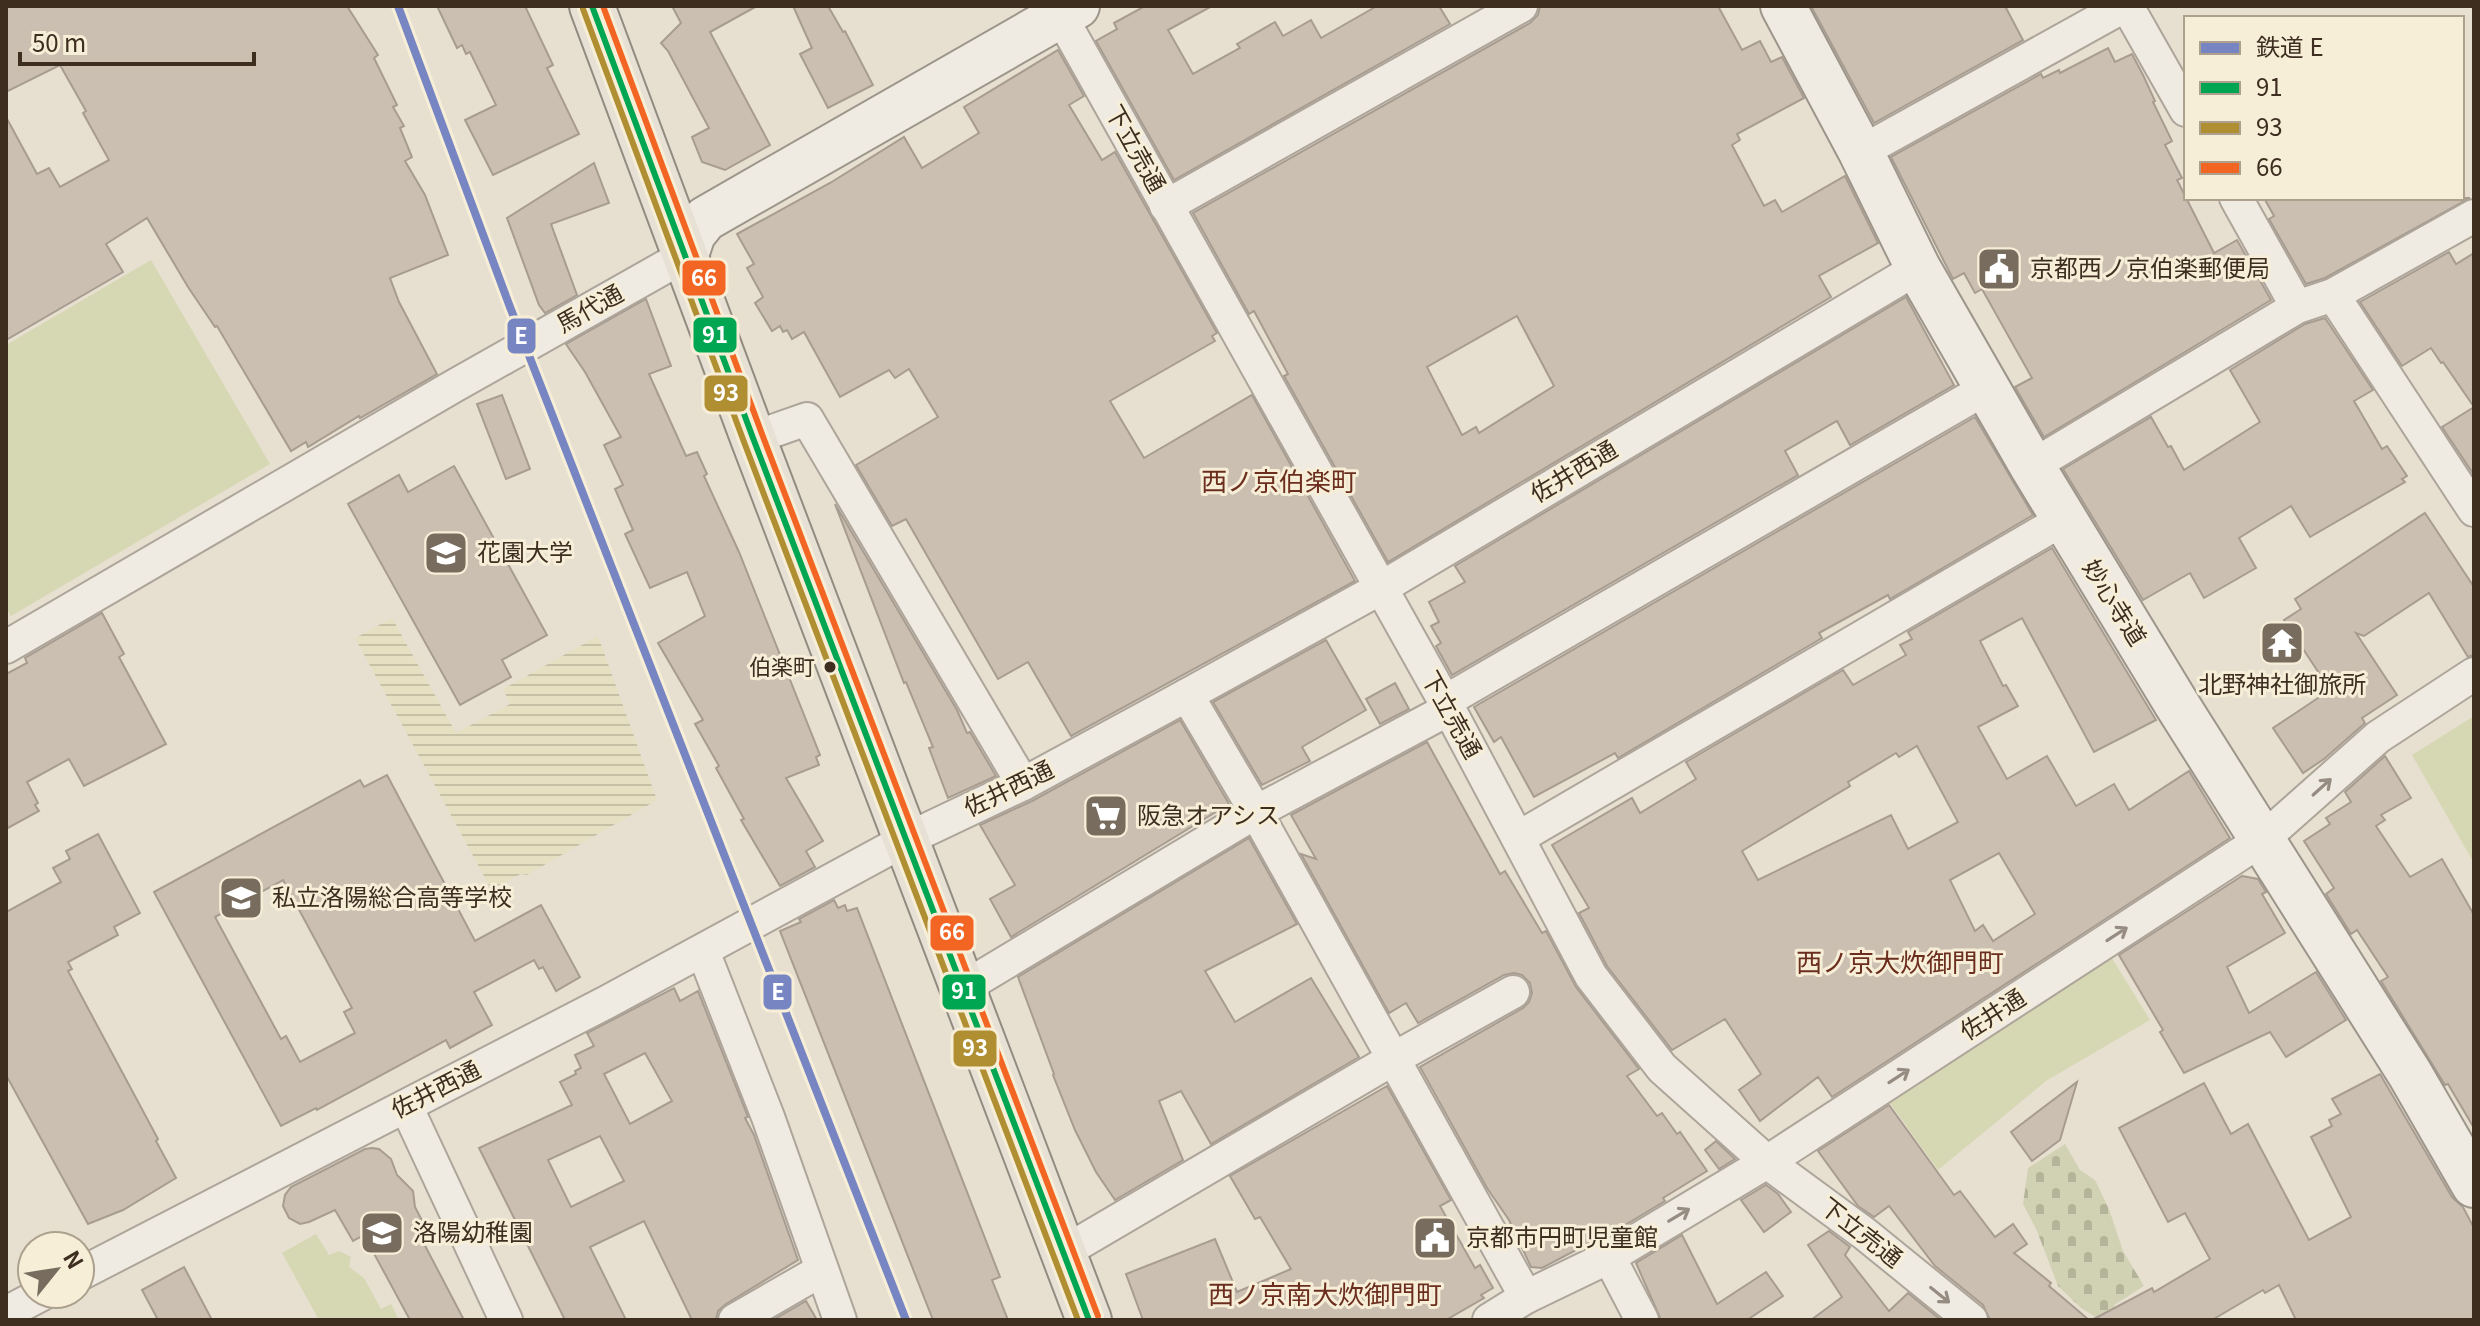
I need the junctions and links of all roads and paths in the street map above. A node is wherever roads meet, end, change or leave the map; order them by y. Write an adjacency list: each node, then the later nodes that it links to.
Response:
1 (592, 6): 11 (main road)
2 (1521, 6): 9 (street)
3 (1783, 6): 7 (main road, 妙心寺道)
4 (2126, 6): 6 (street); 7 (street)
5 (1064, 9): 9 (street, 下立売通); 11 (main road)
6 (2184, 107)
7 (1861, 152): 12 (main road, 妙心寺道)
8 (2237, 200): 14 (street)
9 (1166, 206): 20 (street, 下立売通)
10 (2474, 216): 13 (street)
11 (686, 255): 16 (main road); 21 (street, 馬代通)
12 (1918, 268): 15 (main road, 妙心寺道); 20 (street, 佐井西通)
13 (2333, 295): 14 (street); 18 (street)
14 (2297, 307): 17 (street)
15 (1987, 388): 17 (main road, 妙心寺道); 24 (street)
16 (753, 438): 25 (street); 28 (main road)
17 (2032, 466): 19 (main road, 妙心寺道)
18 (2474, 510)
19 (2064, 519): 27 (street); 29 (main road, 妙心寺道)
20 (1381, 588): 23 (street, 佐井西通); 24 (street, 下立売通)
21 (6, 647)
22 (2474, 674): 29 (street, 佐井通, one-way to 22)
23 (1187, 695): 25 (street, 佐井西通); 26 (street)
24 (1446, 706): 26 (street); 27 (street, 下立売通)
25 (1023, 784): 28 (street, 佐井西通)
26 (1256, 812): 31 (street); 33 (street)
27 (1518, 838): 35 (street, 下立売通)
28 (907, 839): 30 (street, 佐井西通); 31 (main road)
29 (2263, 839): 35 (street, 佐井通, one-way to 29); 36 (main road, 妙心寺道)
30 (703, 951): 34 (street, 佐井西通); 40 (street)
31 (963, 988): 37 (main road)
32 (1513, 992): 33 (street)
33 (1393, 1059): 37 (street); 41 (street)
34 (406, 1106): 39 (street, 佐井西通); 42 (street)
35 (1767, 1162): 38 (street, 佐井通, one-way to 35); 48 (street, 下立売通, one-way to 48)
36 (2474, 1185)
37 (1064, 1252): 45 (main road)
38 (1609, 1257): 41 (street, 佐井通); 47 (street)
39 (96, 1266)
40 (822, 1270): 43 (street); 44 (street)
41 (1526, 1297): 46 (street, 佐井通)
42 (506, 1320)
43 (735, 1320)
44 (840, 1320)
45 (1089, 1320)
46 (1489, 1320)
47 (1642, 1320)
48 (1971, 1320)

